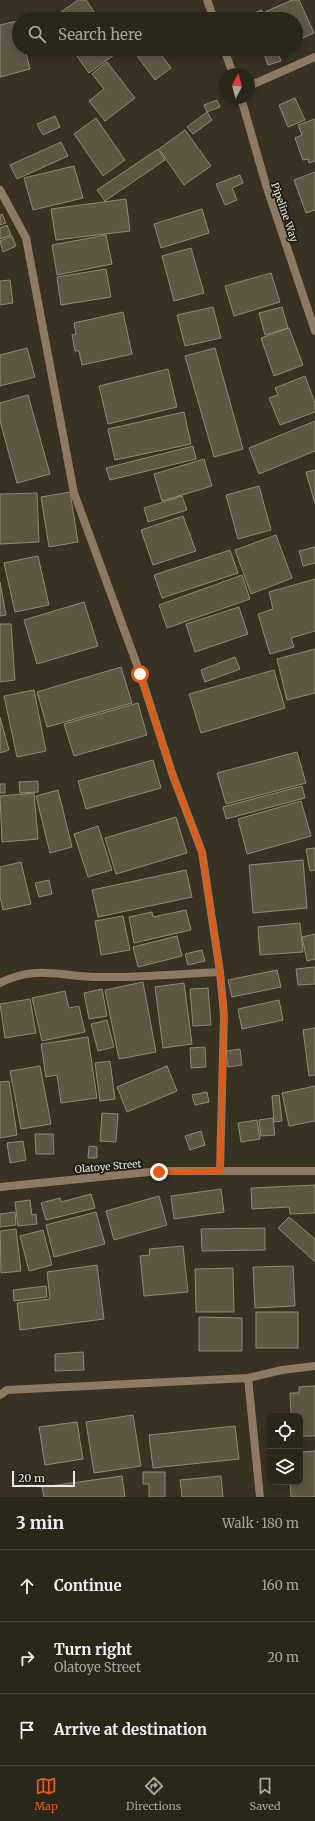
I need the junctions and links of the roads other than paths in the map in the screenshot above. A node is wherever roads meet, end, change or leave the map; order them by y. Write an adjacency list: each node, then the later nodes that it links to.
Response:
1 (207, 0): 2 (street)
2 (211, 12)
3 (227, 56): 5 (street)
4 (315, 57): 6 (street)
5 (231, 68)
6 (255, 83)
7 (243, 104): 9 (street, Pipeline Way)
8 (0, 190): 10 (street)
9 (315, 331)
10 (220, 972): 11 (street); 12 (street)
11 (0, 983)
12 (220, 1171): 13 (street, Olatoye Street); 14 (street, Olatoye Street)
13 (315, 1171)
14 (0, 1187)
15 (315, 1366): 16 (street)
16 (248, 1378): 17 (street); 18 (street)
17 (0, 1395)
18 (260, 1497)

